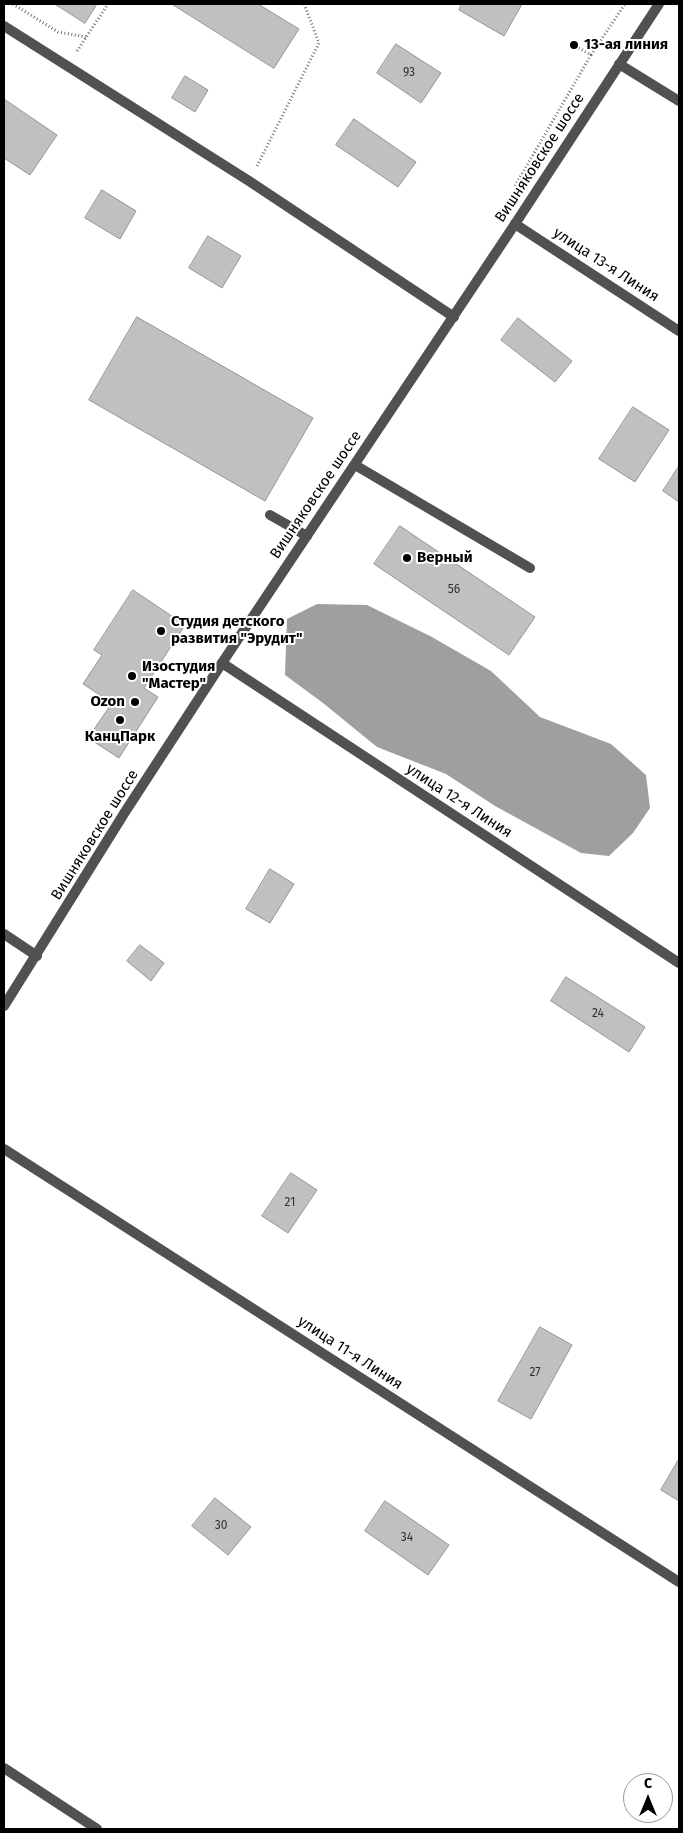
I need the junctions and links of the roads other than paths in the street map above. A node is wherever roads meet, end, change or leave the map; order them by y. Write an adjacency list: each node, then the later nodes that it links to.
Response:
1 (659, 4): 3 (street, Вишняковское шоссе)
2 (4, 26): 6 (street)
3 (619, 64): 4 (street); 5 (street, Вишняковское шоссе)
4 (679, 101)
5 (515, 224): 6 (street, Вишняковское шоссе); 7 (street, улица 13-я Линия)
6 (454, 316): 8 (street, Вишняковское шоссе)
7 (679, 331)
8 (355, 465): 10 (street, Вишняковское шоссе); 11 (street)
9 (270, 515): 10 (street)
10 (307, 536): 12 (street, Вишняковское шоссе)
11 (530, 568)
12 (222, 663): 14 (street, Вишняковское шоссе); 15 (street, улица 12-я Линия)
13 (4, 934): 14 (street)
14 (37, 956): 16 (street, Вишняковское шоссе)
15 (679, 963)
16 (4, 1006)
17 (4, 1149): 18 (street, улица 11-я Линия)
18 (679, 1582)
19 (4, 1768): 20 (street)
20 (97, 1829)

